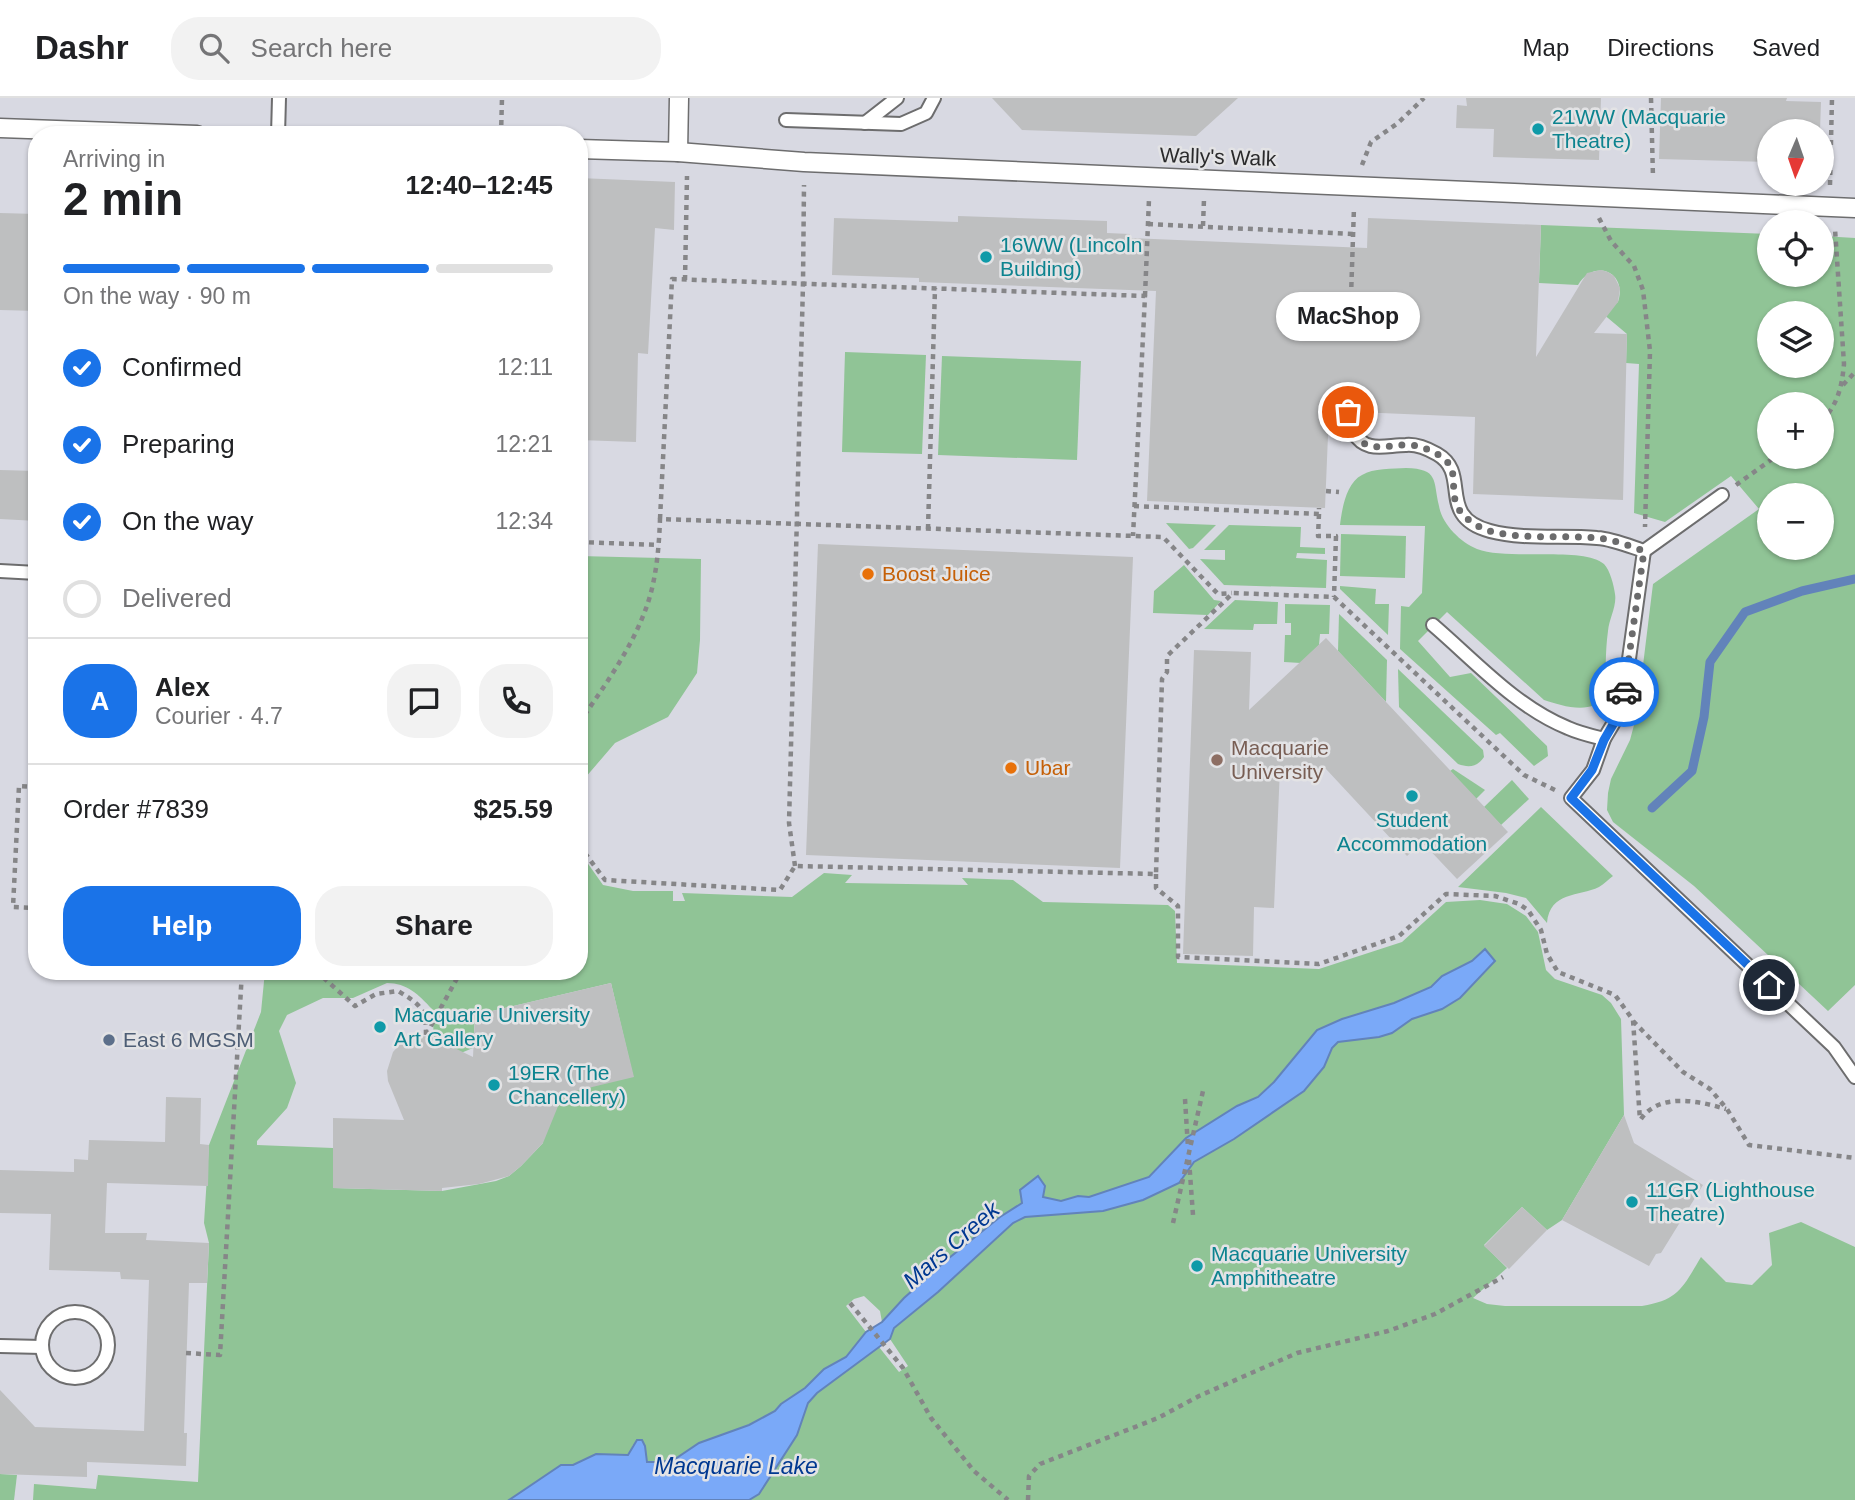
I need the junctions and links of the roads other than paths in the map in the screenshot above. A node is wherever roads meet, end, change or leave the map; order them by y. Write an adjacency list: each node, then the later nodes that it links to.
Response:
1 (279, 98): 7 (lane)
2 (679, 98): 11 (street)
3 (897, 98): 6 (lane)
4 (934, 98): 6 (lane)
5 (786, 120): 6 (lane)
6 (865, 123)
7 (278, 126)
8 (0, 128): 9 (street)
9 (28, 129)
10 (588, 149): 11 (street, Wally's Walk)
11 (678, 152): 12 (street, Wally's Walk)
12 (1855, 208)
13 (1348, 412): 15 (lane)
14 (1722, 495): 15 (lane)
15 (1644, 551): 19 (lane)
16 (0, 571): 17 (lane)
17 (28, 573)
18 (1433, 625): 19 (lane)
19 (1604, 740): 20 (lane)
20 (1855, 1077)
21 (0, 1346): 22 (lane)
22 (42, 1347): 22 (lane)

